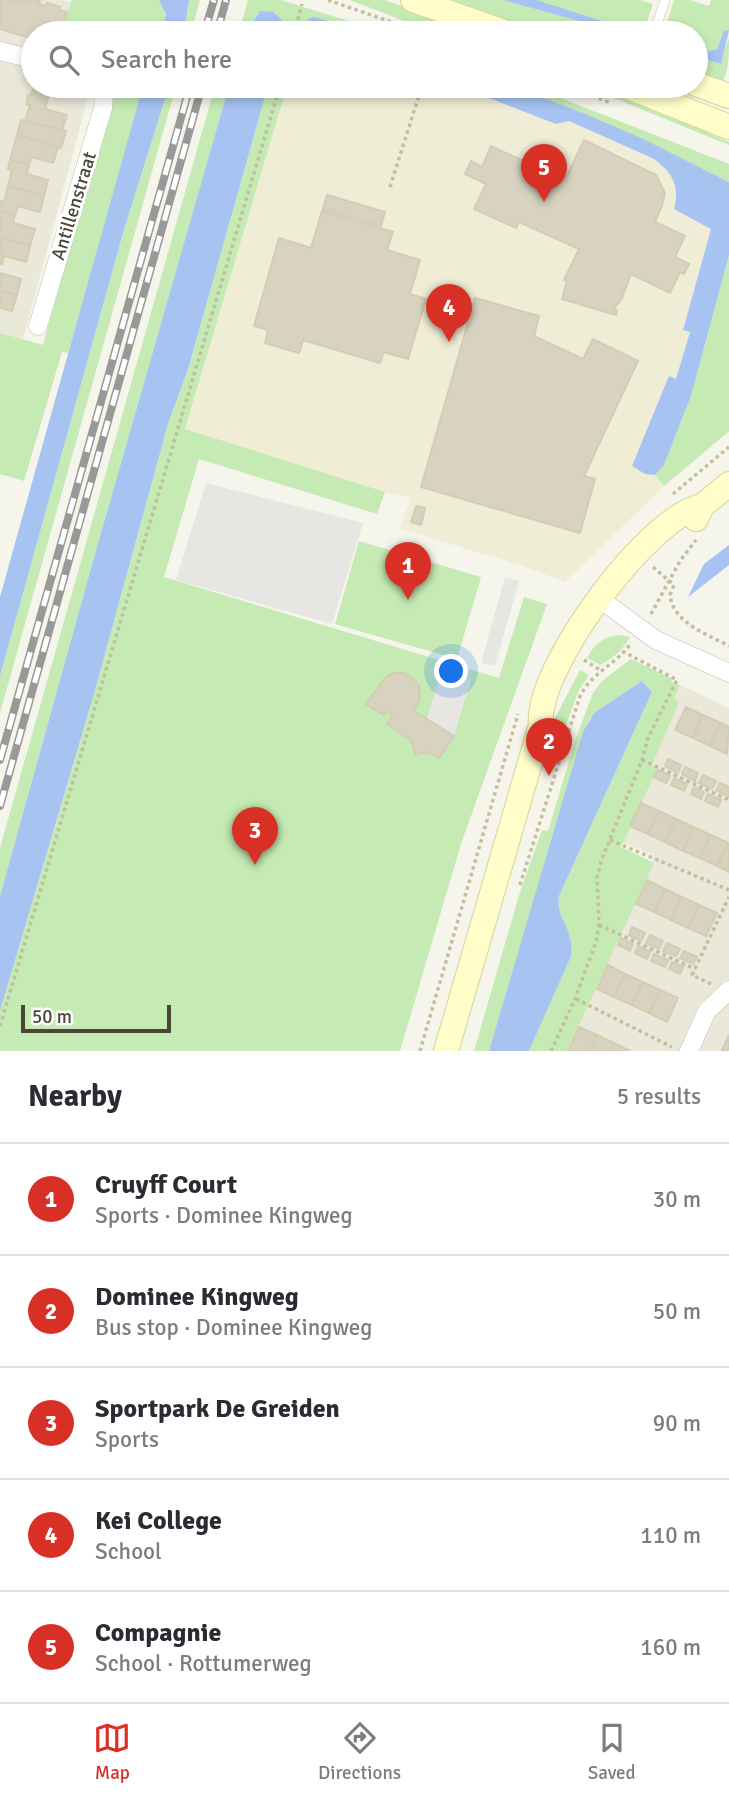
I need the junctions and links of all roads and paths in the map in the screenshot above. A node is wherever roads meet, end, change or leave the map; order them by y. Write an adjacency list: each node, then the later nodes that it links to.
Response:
1 (328, 0): 6 (path)
2 (413, 0): 7 (main road)
3 (665, 0): 8 (lane)
4 (302, 4): 5 (path)
5 (297, 21)
6 (388, 21)
7 (473, 21)
8 (658, 21)
9 (0, 51): 10 (street)
10 (21, 56)
11 (708, 93): 16 (main road)
12 (104, 98): 18 (street, Antillenstraat)
13 (275, 98): 41 (path)
14 (418, 98): 17 (path)
15 (687, 98): 16 (main road)
16 (726, 106)
17 (390, 187)
18 (38, 327)
19 (729, 484): 23 (main road)
20 (698, 539): 22 (path)
21 (653, 568): 22 (path)
22 (668, 582): 24 (path); 26 (path)
23 (606, 603): 30 (street); 42 (main road)
24 (649, 617)
25 (633, 640): 27 (path)
26 (729, 646)
27 (624, 652): 29 (path); 31 (path)
28 (585, 661): 29 (path)
29 (600, 670): 35 (path)
30 (729, 673)
31 (642, 760): 32 (path); 33 (path)
32 (729, 800)
33 (610, 840): 34 (path); 37 (path)
34 (729, 890)
35 (517, 891)
36 (729, 897): 38 (path)
37 (599, 925): 38 (path); 40 (path)
38 (695, 969): 39 (path)
39 (728, 991): 45 (street)
40 (575, 999): 43 (path); 44 (path)
41 (0, 1026)
42 (446, 1051)
43 (551, 1051)
44 (680, 1051)
45 (689, 1051)

